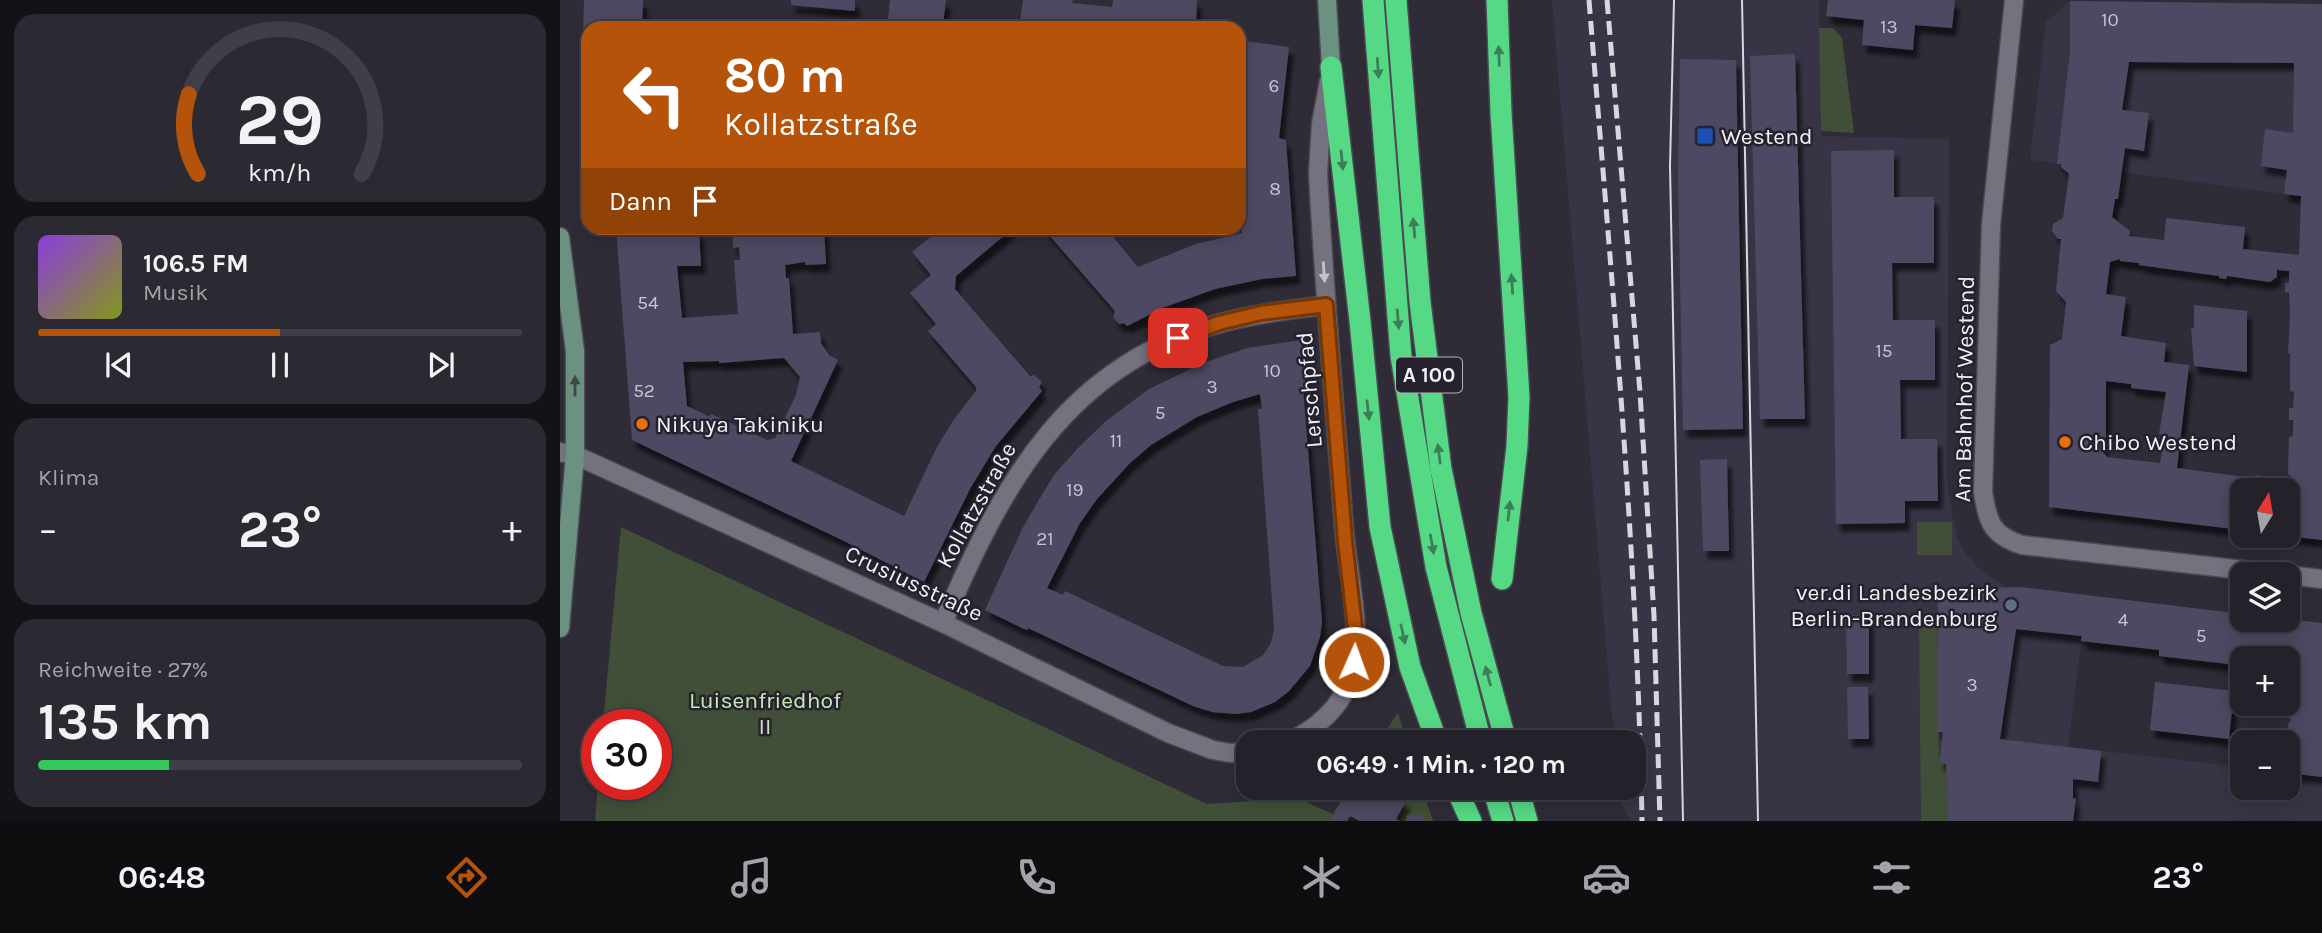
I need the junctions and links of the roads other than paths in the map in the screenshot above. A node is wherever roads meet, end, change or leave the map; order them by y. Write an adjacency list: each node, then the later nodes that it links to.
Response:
1 (1327, 0): 6 (main road, Lerschpfad)
2 (1373, 0): 18 (highway, A 100, one-way to 18)
3 (1396, 0): 19 (highway, A 100, one-way to 3)
4 (1497, 0): 12 (highway, one-way to 4)
5 (2014, 0): 10 (street, Am Bahnhof Westend)
6 (1331, 67): 8 (street, Lerschpfad, one-way to 8); 17 (highway, one-way to 17)
7 (560, 237): 9 (main road, one-way to 7)
8 (1326, 305): 14 (street, Kollatzstraße); 16 (street, Lerschpfad)
9 (568, 454): 14 (street, Crusiusstraße); 15 (main road)
10 (2230, 568)
11 (2300, 576): 13 (street)
12 (1502, 579)
13 (2322, 579)
14 (943, 623): 20 (street, Crusiusstraße)
15 (560, 628)
16 (1308, 730)
17 (1433, 730)
18 (1478, 730)
19 (1503, 730)
20 (1236, 753)
21 (1461, 800): 24 (highway)
22 (1497, 800): 25 (highway)
23 (1521, 800): 26 (highway)
24 (1471, 821)
25 (1503, 821)
26 (1527, 821)

